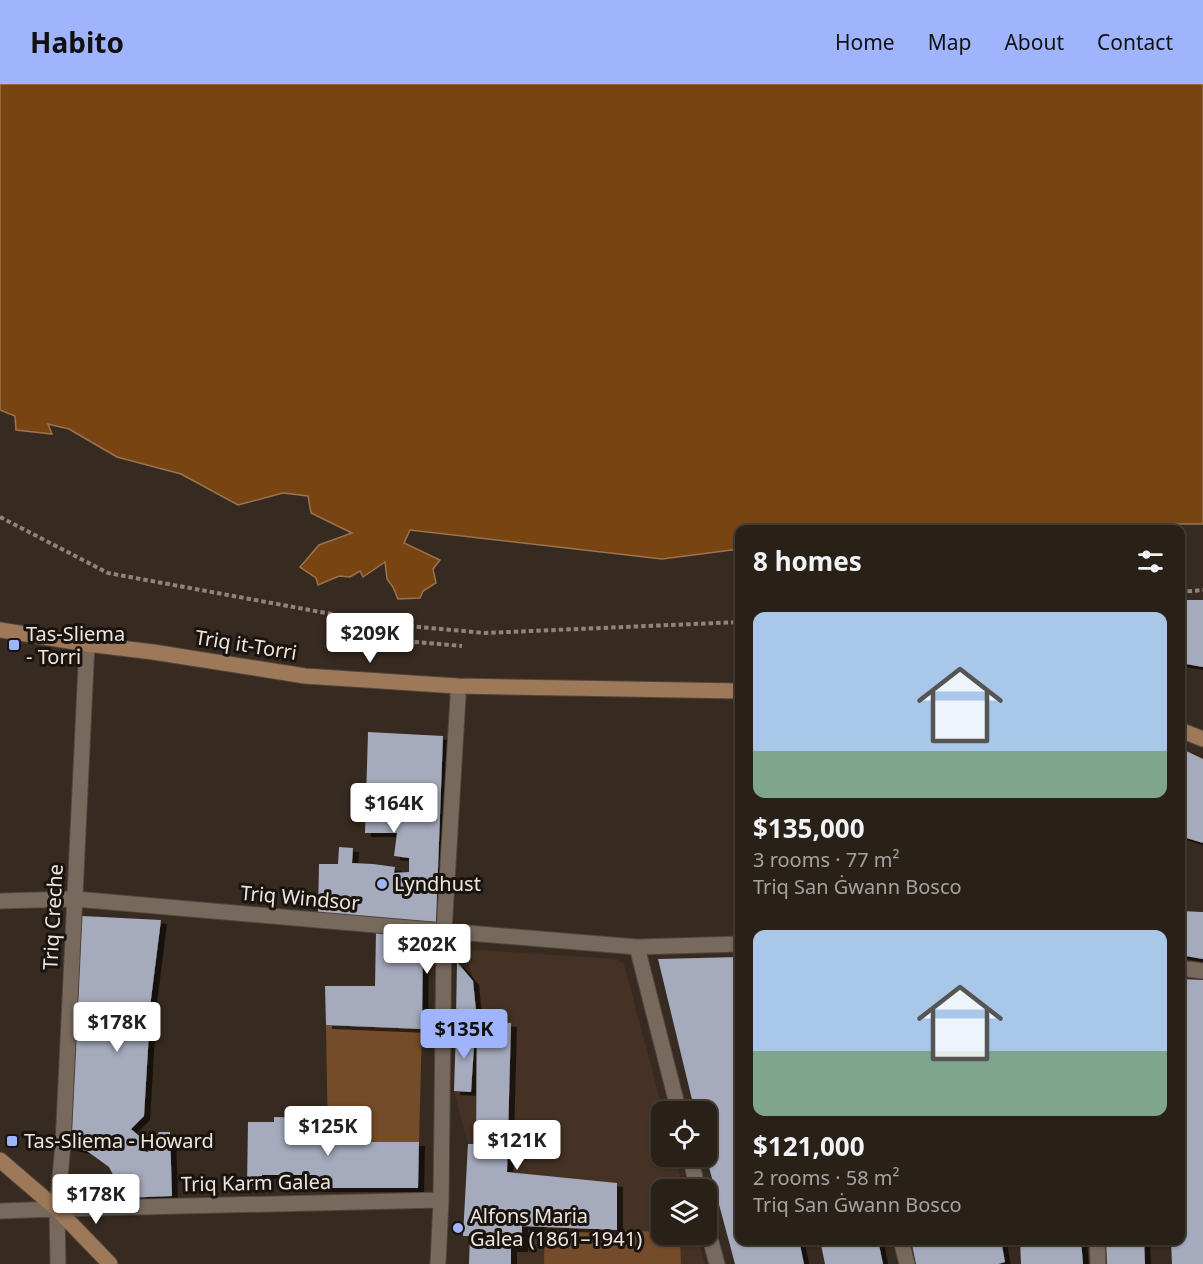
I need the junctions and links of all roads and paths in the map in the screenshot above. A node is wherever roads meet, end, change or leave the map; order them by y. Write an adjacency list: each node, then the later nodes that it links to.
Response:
1 (0, 517): 4 (path)
2 (1203, 590): 3 (path)
3 (1185, 592)
4 (735, 622)
5 (0, 630): 7 (main road, Triq it-Torri)
6 (392, 640): 8 (path)
7 (87, 644): 9 (main road, Triq it-Torri); 13 (street, Triq Creche)
8 (462, 646)
9 (457, 686): 10 (main road, Triq it-Torri); 15 (street)
10 (735, 691)
11 (1185, 732): 12 (main road)
12 (1203, 740)
13 (75, 899): 14 (street, Triq Windsor); 15 (street, Triq Windsor); 23 (street, Triq Creche)
14 (0, 901)
15 (444, 931): 17 (street, Triq Windsor); 22 (street)
16 (735, 945): 17 (street, Triq Windsor)
17 (638, 947): 20 (street)
18 (1185, 969): 19 (street)
19 (1203, 971)
20 (676, 1101)
21 (0, 1160): 23 (main road)
22 (441, 1200): 23 (street, Triq Karm Galea); 30 (street)
23 (57, 1209): 24 (street, Triq Karm Galea); 28 (street, Triq Creche); 29 (main road)
24 (0, 1211)
25 (712, 1245): 31 (street)
26 (902, 1245): 32 (street)
27 (1097, 1245): 33 (street)
28 (58, 1264)
29 (110, 1264)
30 (438, 1264)
31 (717, 1264)
32 (907, 1264)
33 (1098, 1264)

